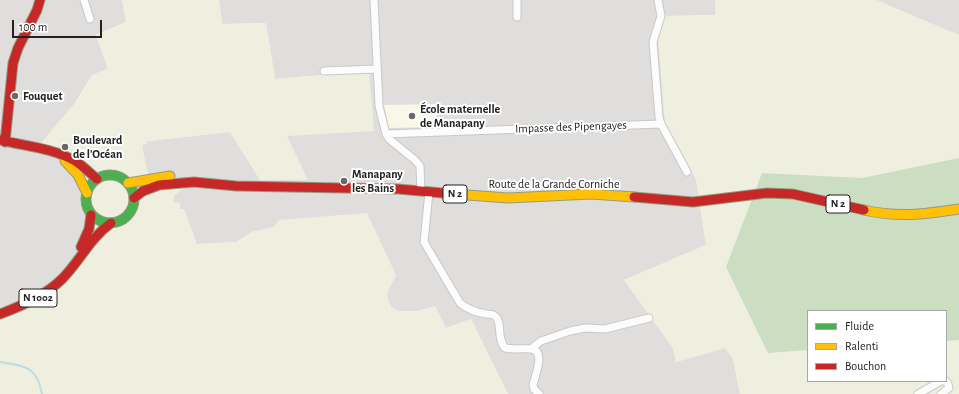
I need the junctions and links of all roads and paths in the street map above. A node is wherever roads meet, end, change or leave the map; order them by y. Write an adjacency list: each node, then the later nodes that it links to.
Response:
1 (40, 0): 12 (main road)
2 (84, 0): 7 (street)
3 (374, 0): 8 (street)
4 (517, 0): 6 (street)
5 (658, 0): 10 (street)
6 (517, 18)
7 (90, 19)
8 (377, 69): 9 (street); 11 (street)
9 (324, 71)
10 (661, 124): 11 (street, Impasse des Pipengayes); 14 (street)
11 (386, 134): 18 (street)
12 (2, 141): 13 (main road)
13 (55, 154): 15 (main road); 19 (main road)
14 (687, 172)
15 (97, 179): 17 (main road); 19 (main road)
16 (194, 182): 17 (main road, Route de la Grande Corniche / N 2); 18 (main road, Route de la Grande Corniche / N 2); 20 (main road, Route de la Grande Corniche / N 2)
17 (128, 183): 20 (main road)
18 (425, 192): 21 (main road, Route de la Grande Corniche / N 2); 27 (street)
19 (86, 193): 22 (main road)
20 (134, 198): 23 (main road)
21 (959, 209)
22 (91, 215): 23 (main road); 24 (main road, N 1002)
23 (111, 224): 24 (main road, N 1002)
24 (69, 271): 25 (main road, N 1002)
25 (0, 314)
26 (649, 318): 27 (street)
27 (532, 348): 30 (street)
28 (939, 382): 31 (street)
29 (947, 382): 32 (street)
30 (540, 394)
31 (918, 394)
32 (941, 394)

